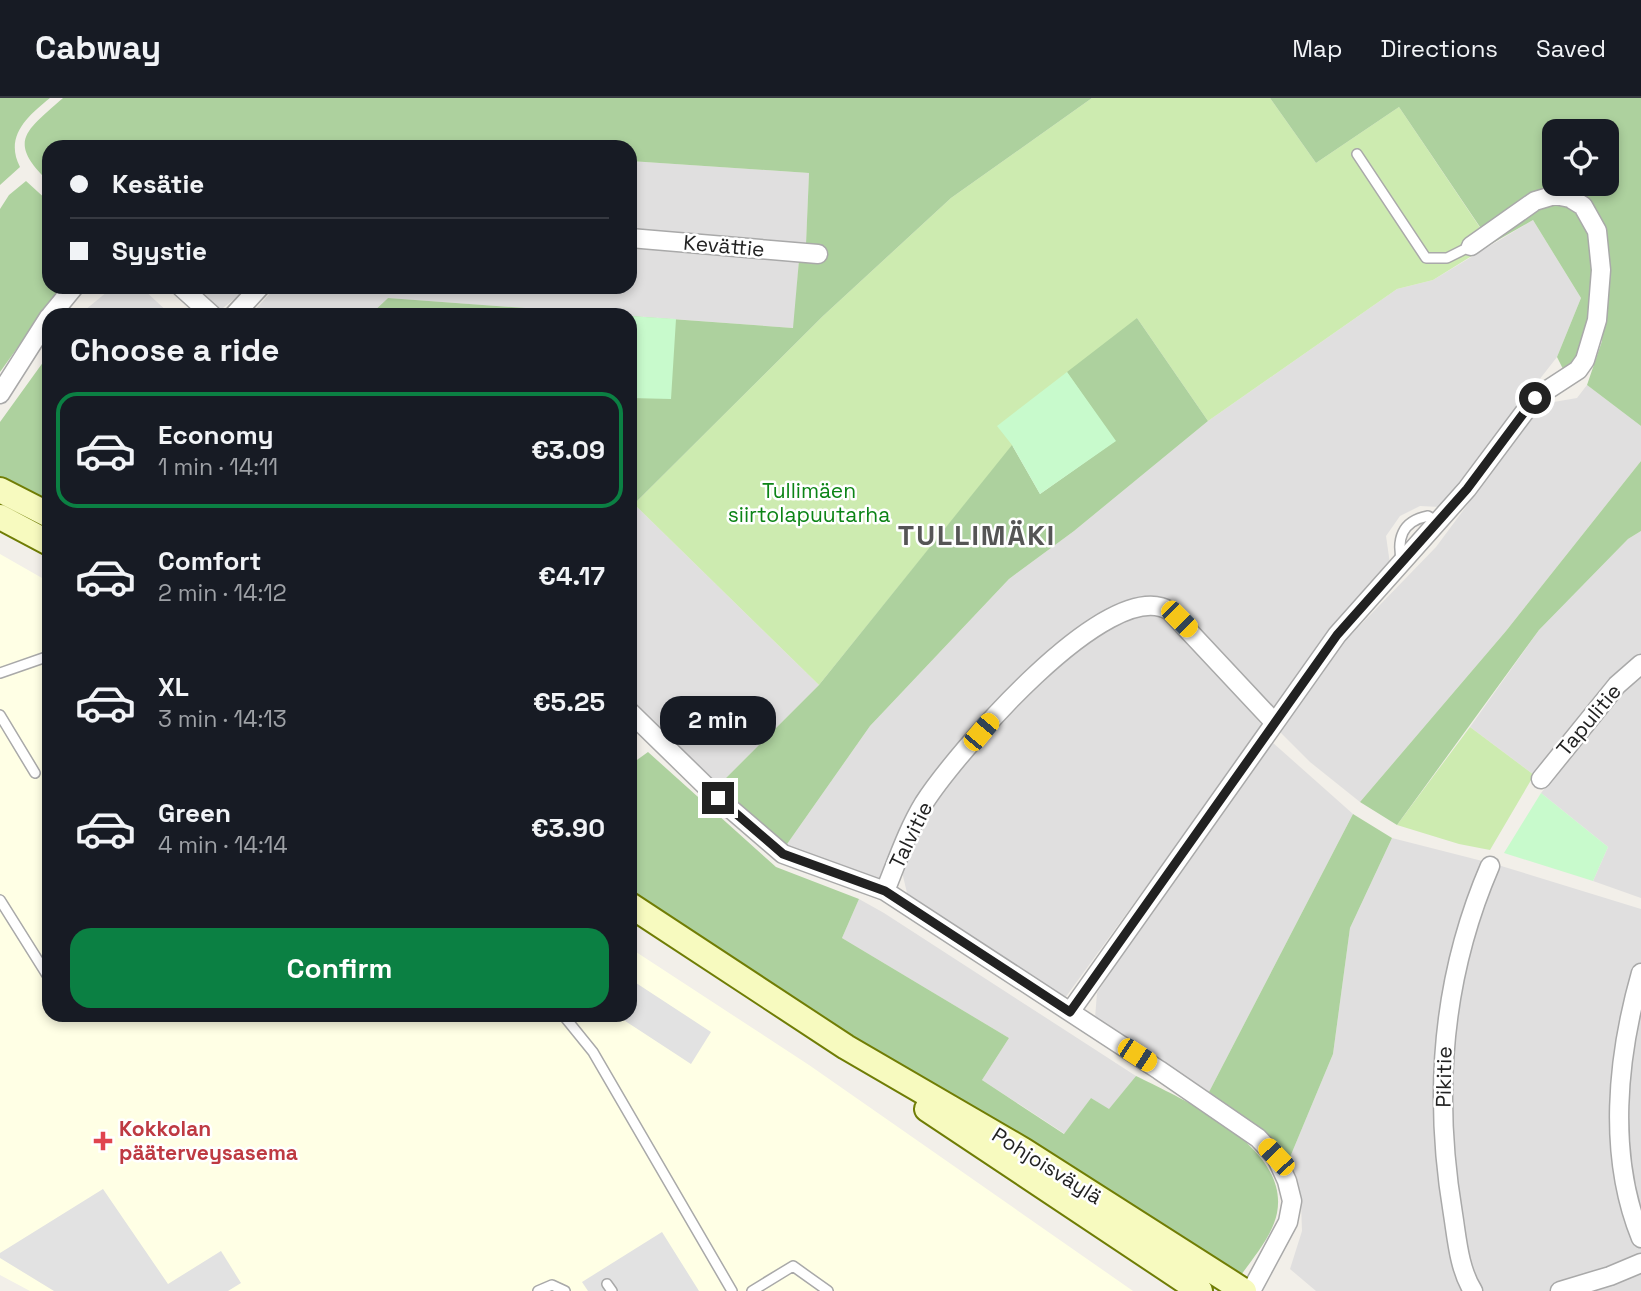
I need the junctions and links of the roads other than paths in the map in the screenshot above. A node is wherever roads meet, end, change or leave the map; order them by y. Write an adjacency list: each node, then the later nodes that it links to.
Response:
1 (1357, 154): 3 (lane)
2 (637, 239): 4 (street, Kevättie)
3 (1471, 246): 22 (street)
4 (818, 254)
5 (68, 294): 8 (street)
6 (189, 294): 9 (street)
7 (254, 294): 10 (street)
8 (57, 308)
9 (204, 308)
10 (240, 308)
11 (42, 328): 12 (street)
12 (0, 394)
13 (0, 490): 14 (main road)
14 (42, 511)
15 (0, 517): 16 (main road)
16 (42, 538)
17 (42, 658): 19 (lane)
18 (1641, 664): 24 (street, Tapulitie)
19 (0, 673)
20 (0, 715): 23 (lane)
21 (637, 719): 26 (street)
22 (1274, 722): 26 (street, Talvitie); 31 (street)
23 (34, 773)
24 (1541, 779)
25 (1490, 866): 44 (street, Pikitie)
26 (885, 891): 31 (street, Talvitie)
27 (0, 900): 29 (lane)
28 (637, 910): 33 (main road, Pohjoisväylä)
29 (42, 967)
30 (1641, 972): 34 (street)
31 (1070, 1012): 43 (street, Talvitie)
32 (569, 1022): 38 (lane)
33 (846, 1047): 41 (main road, Pohjoisväylä); 42 (main road, Pohjoisväylä)
34 (1641, 1238)
35 (1641, 1263): 45 (street)
36 (538, 1291): 37 (lane)
37 (565, 1291)
38 (732, 1291)
39 (751, 1291): 40 (lane)
40 (828, 1291)
41 (1200, 1291)
42 (1244, 1291)
43 (1251, 1291)
44 (1473, 1291)
45 (1560, 1291)

